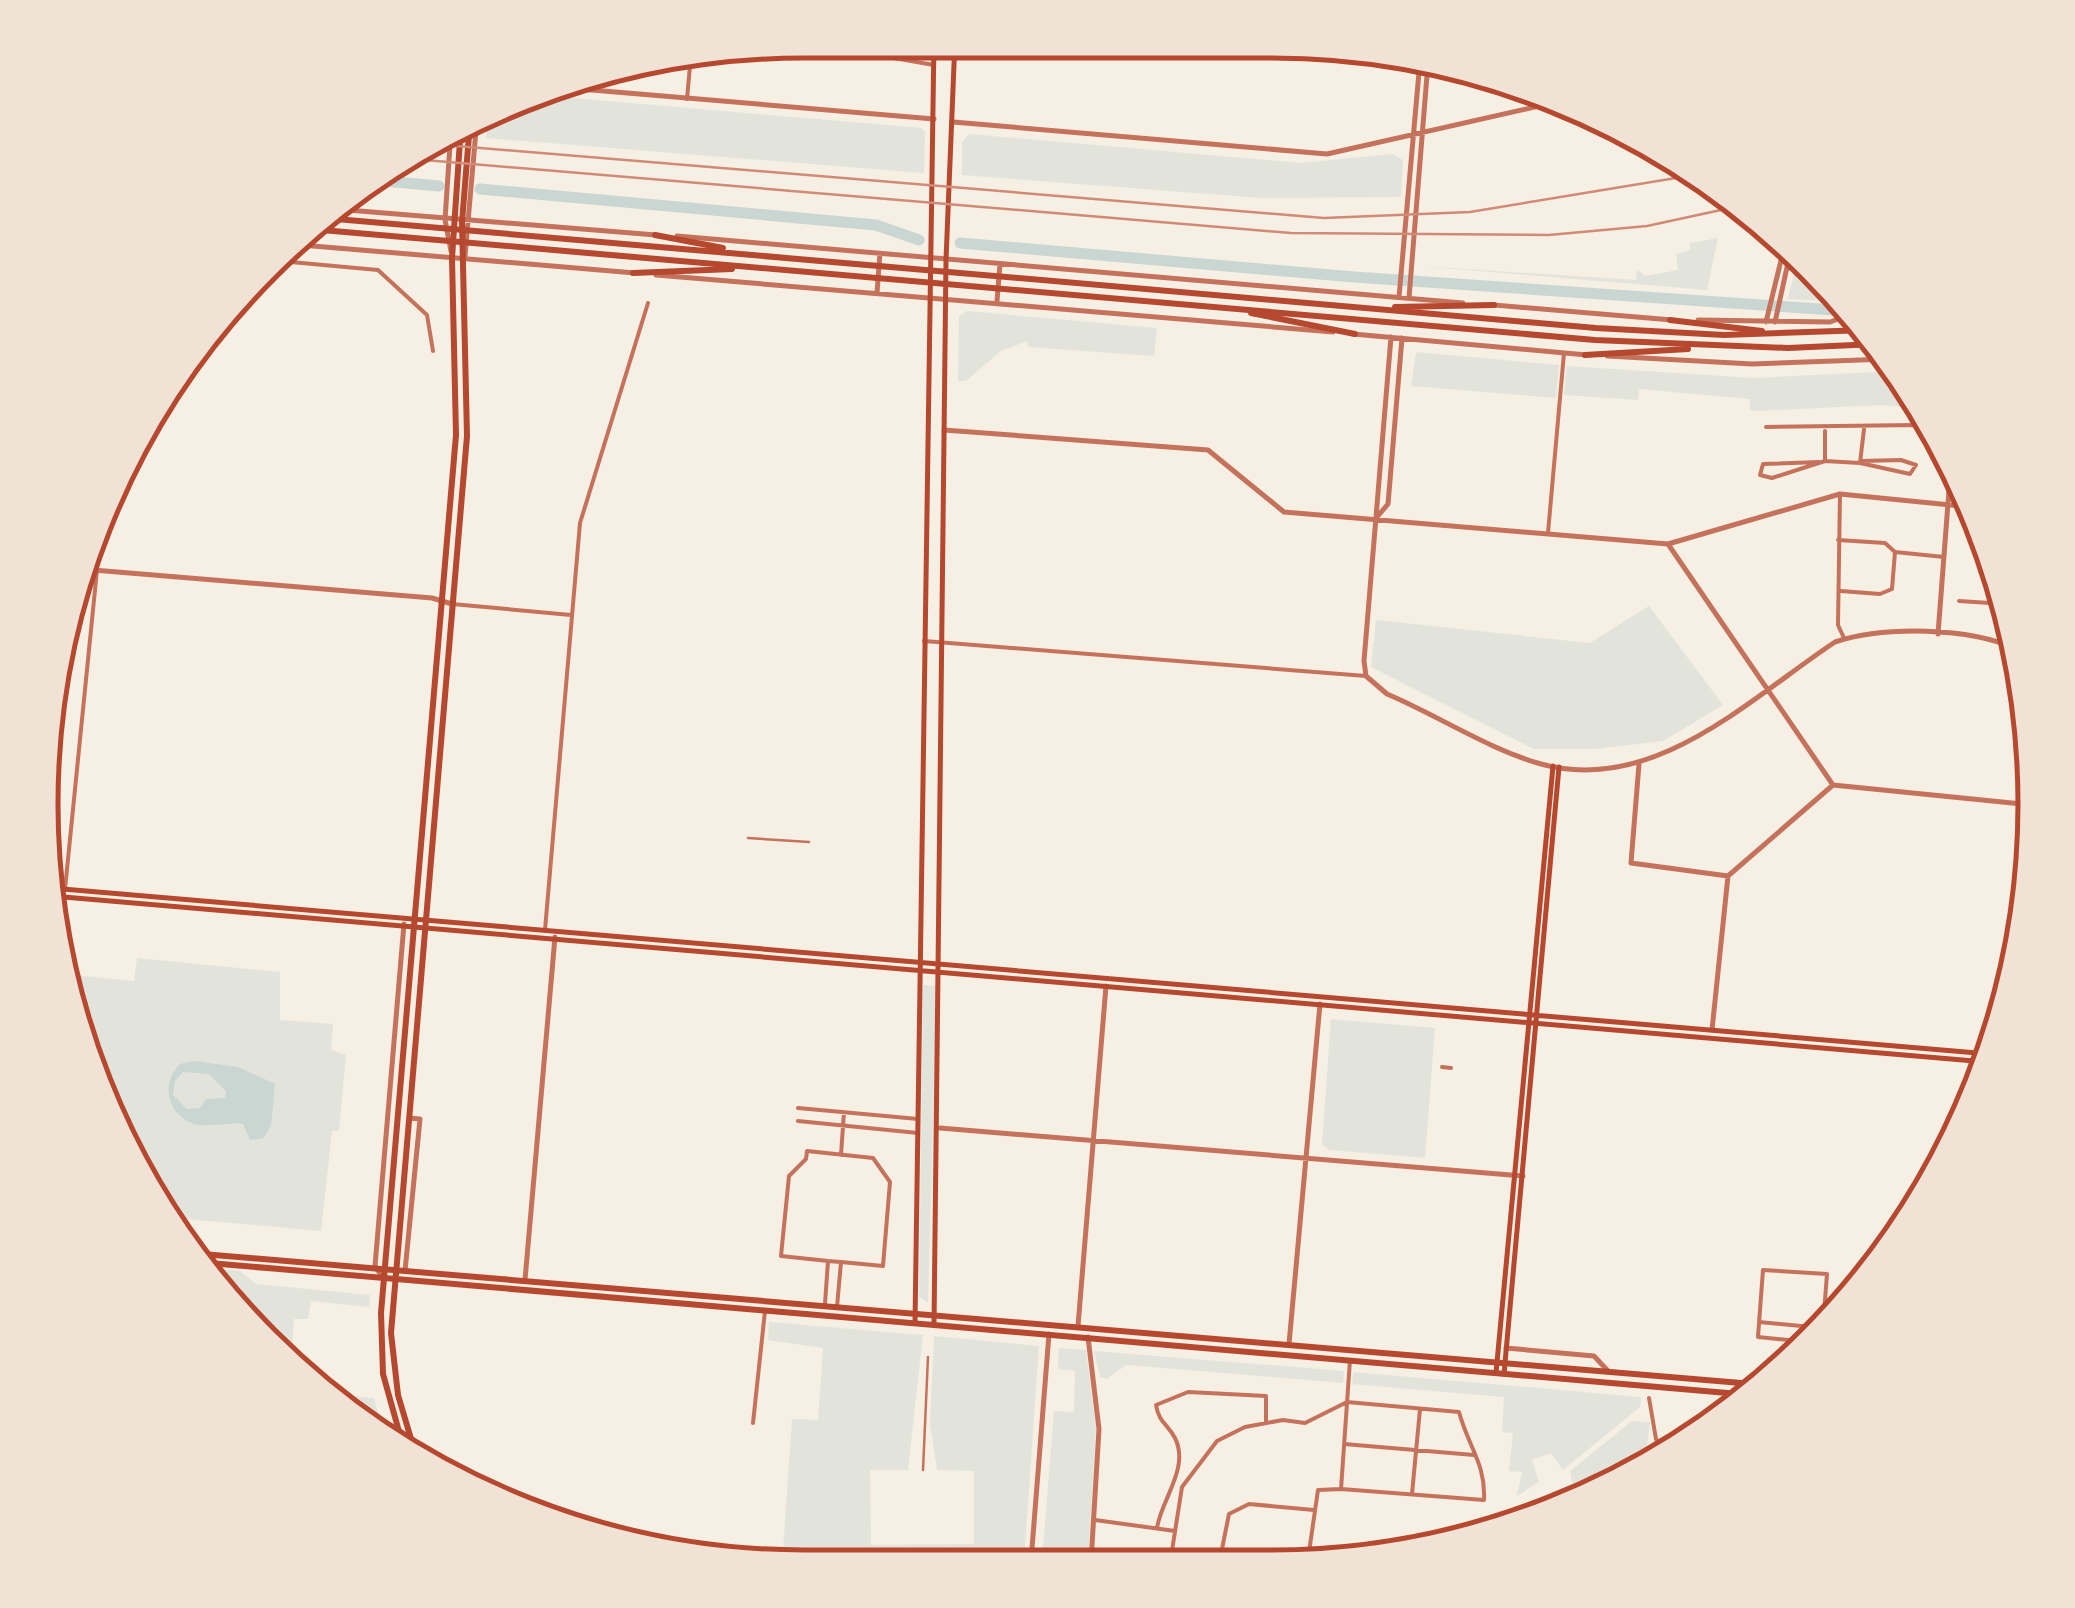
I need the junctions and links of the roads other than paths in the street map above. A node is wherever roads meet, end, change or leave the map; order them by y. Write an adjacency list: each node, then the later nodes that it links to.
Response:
1 (890, 58): 4 (street)
2 (935, 58): 4 (main road)
3 (955, 58): 12 (main road)
4 (935, 66): 11 (main road)
5 (690, 67): 9 (street)
6 (1423, 73): 16 (street)
7 (1424, 74): 14 (street)
8 (588, 90): 9 (street)
9 (687, 99): 11 (street)
10 (1538, 107): 14 (street)
11 (934, 119): 19 (main road)
12 (953, 122): 16 (street); 20 (main road)
13 (476, 133): 24 (street)
14 (1422, 136): 16 (street); 44 (street)
15 (469, 137): 24 (main road)
16 (1414, 138): 43 (street)
17 (461, 141): 24 (main road)
18 (450, 147): 23 (street)
19 (930, 208): 20 (main road); 31 (main road)
20 (948, 210): 34 (main road)
21 (346, 215): 29 (main road)
22 (347, 215): 23 (street)
23 (444, 220): 24 (street); 30 (street)
24 (463, 222): 26 (street); 30 (main road); 32 (main road)
25 (328, 230): 38 (main road)
26 (655, 235): 28 (street); 29 (main road)
27 (309, 246): 30 (street)
28 (880, 253): 31 (street); 40 (street)
29 (759, 255): 49 (main road)
30 (452, 258): 32 (street); 85 (main road)
31 (928, 258): 34 (street); 41 (main road)
32 (464, 259): 39 (street); 88 (main road)
33 (1781, 259): 50 (street)
34 (946, 260): 36 (street); 42 (main road)
35 (291, 262): 61 (street)
36 (1000, 264): 43 (street); 45 (street)
37 (1787, 265): 53 (street)
38 (757, 268): 39 (main road); 48 (main road)
39 (633, 273): 40 (street)
40 (877, 292): 41 (street)
41 (928, 297): 42 (street); 92 (main road)
42 (946, 298): 45 (street); 69 (main road)
43 (1400, 298): 44 (street)
44 (1409, 298): 47 (street)
45 (997, 302): 55 (street)
46 (648, 303): 89 (street)
47 (1494, 305): 49 (main road); 52 (street)
48 (1220, 306): 55 (main road); 60 (main road)
49 (1356, 307): 56 (main road)
50 (1767, 319): 52 (street); 53 (street)
51 (1838, 319): 53 (street)
52 (1670, 320): 56 (main road)
53 (1775, 320)
54 (1847, 331): 56 (main road)
55 (1356, 334): 57 (street)
56 (1788, 334)
57 (1391, 338): 58 (street); 76 (street)
58 (1402, 338): 62 (street); 76 (street)
59 (1858, 344): 60 (main road)
60 (1724, 347): 63 (main road)
61 (433, 351)
62 (1564, 353): 63 (street); 77 (street)
63 (1585, 355): 64 (street)
64 (1871, 361)
65 (1913, 425): 68 (street)
66 (1766, 427): 67 (street)
67 (1825, 429): 68 (street); 70 (street)
68 (1864, 429): 71 (street)
69 (944, 430): 76 (street); 93 (main road)
70 (1822, 462): 70 (street); 71 (street)
71 (1860, 462): 71 (street)
72 (1949, 492): 74 (street)
73 (1840, 494): 74 (street); 78 (street); 79 (street)
74 (1948, 504): 75 (street); 81 (street)
75 (1955, 505)
76 (1375, 520): 77 (street); 95 (street)
77 (1548, 534): 79 (street)
78 (1838, 540): 80 (street); 84 (street)
79 (1668, 544): 96 (street)
80 (1894, 552): 81 (street); 84 (street)
81 (1944, 556): 90 (street)
82 (96, 566): 83 (street)
83 (96, 570): 85 (street); 104 (street)
84 (1841, 591): 91 (street)
85 (441, 600): 88 (street); 106 (main road)
86 (1959, 601): 87 (street)
87 (1990, 603)
88 (452, 604): 89 (street); 107 (main road)
89 (573, 615): 109 (street)
90 (1938, 634): 91 (street); 94 (street)
91 (1845, 639): 96 (street)
92 (924, 641): 93 (street); 111 (main road)
93 (942, 642): 95 (street); 112 (main road)
94 (2000, 644)
95 (1366, 676): 98 (street)
96 (1767, 686): 97 (street); 99 (street)
97 (1639, 764): 98 (street); 103 (street)
98 (1556, 766): 115 (main road)
99 (1833, 785): 100 (street); 103 (street)
100 (2018, 804)
101 (748, 838): 102 (street)
102 (809, 842)
103 (1728, 876): 116 (street)
104 (65, 889): 106 (main road)
105 (64, 897): 108 (main road)
106 (415, 922): 107 (main road); 108 (main road); 137 (main road)
107 (425, 923): 109 (main road); 110 (main road); 123 (main road)
108 (404, 924): 137 (street)
109 (545, 930): 111 (main road)
110 (554, 938): 111 (main road); 142 (street)
111 (920, 967): 112 (main road); 124 (main road)
112 (940, 969): 113 (main road); 115 (main road); 127 (main road)
113 (1106, 986): 114 (main road); 129 (street)
114 (1320, 1004): 115 (main road); 131 (street)
115 (1534, 1019): 116 (main road); 118 (main road); 132 (main road)
116 (1712, 1030): 117 (main road)
117 (1975, 1053)
118 (1972, 1061)
119 (1442, 1067): 120 (street)
120 (1452, 1068)
121 (798, 1108): 122 (street)
122 (844, 1112): 124 (street); 126 (street)
123 (408, 1118): 138 (main road); 139 (street)
124 (918, 1119): 128 (main road)
125 (798, 1121): 126 (street)
126 (843, 1126): 128 (street); 130 (street)
127 (940, 1128): 129 (street); 148 (main road)
128 (918, 1133): 147 (main road)
129 (1093, 1141): 131 (street); 152 (street)
130 (841, 1155): 134 (street); 135 (street)
131 (1307, 1158): 132 (street); 157 (street)
132 (1519, 1175): 158 (main road); 161 (main road)
133 (209, 1254): 137 (main road)
134 (828, 1261): 135 (street); 144 (street)
135 (840, 1262): 145 (street)
136 (217, 1264): 140 (main road)
137 (380, 1266): 138 (main road); 140 (main road)
138 (396, 1268): 139 (main road); 141 (main road)
139 (408, 1269): 141 (street); 142 (main road)
140 (383, 1278): 141 (main road); 171 (main road)
141 (395, 1279): 146 (main road); 172 (main road)
142 (525, 1280): 144 (main road)
143 (1825, 1304): 149 (street)
144 (824, 1306): 145 (main road)
145 (837, 1307): 147 (main road)
146 (765, 1310): 150 (main road); 170 (street)
147 (915, 1314): 148 (main road); 150 (main road)
148 (935, 1315): 151 (main road); 152 (main road)
149 (1760, 1322): 153 (street); 156 (street)
150 (915, 1323): 151 (main road)
151 (934, 1325): 154 (main road)
152 (1078, 1326): 157 (main road)
153 (1805, 1326)
154 (1049, 1334): 155 (main road); 185 (street)
155 (1088, 1337): 160 (main road); 181 (street)
156 (1790, 1340)
157 (1289, 1344): 161 (main road)
158 (1506, 1348): 161 (main road); 162 (street)
159 (928, 1358): 177 (street)
160 (1350, 1360): 163 (main road); 167 (street)
161 (1501, 1363): 162 (main road); 163 (main road)
162 (1610, 1372): 164 (main road)
163 (1500, 1373): 165 (main road)
164 (1741, 1383)
165 (1729, 1393)
166 (1649, 1398): 173 (street)
167 (1347, 1402): 168 (street); 169 (street); 174 (street)
168 (1420, 1408): 175 (street); 176 (street)
169 (1266, 1423): 182 (street); 183 (street)
170 (753, 1424)
171 (399, 1431)
172 (411, 1438)
173 (1658, 1442)
174 (1344, 1444): 175 (street); 178 (street)
175 (1416, 1450): 176 (street); 179 (street)
176 (1475, 1455): 179 (street)
177 (923, 1470)
178 (1340, 1489): 179 (street); 180 (street)
179 (1412, 1494)
180 (1314, 1510): 184 (street); 188 (street)
181 (1095, 1520): 182 (street); 186 (street)
182 (1157, 1528): 183 (street)
183 (1174, 1531): 187 (street)
184 (1309, 1549)
185 (1032, 1550)
186 (1092, 1550)
187 (1172, 1550)
188 (1222, 1550)

